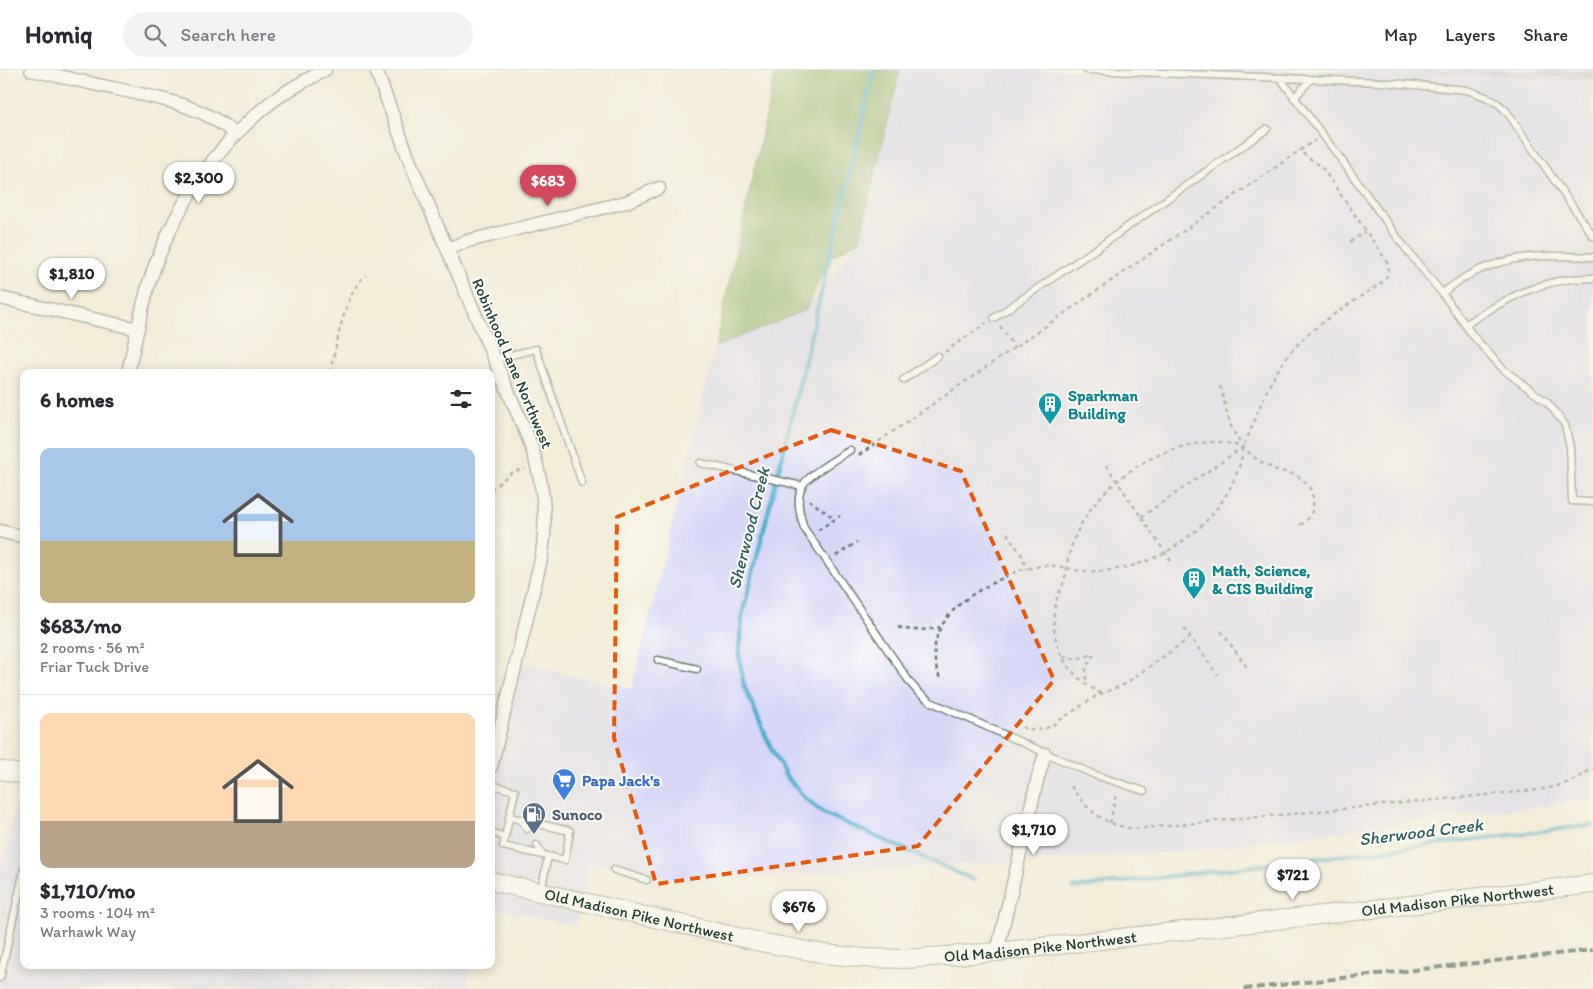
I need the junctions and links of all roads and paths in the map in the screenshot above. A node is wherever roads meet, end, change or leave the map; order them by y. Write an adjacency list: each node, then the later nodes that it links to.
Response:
1 (31, 70): 10 (street)
2 (325, 70): 10 (street)
3 (376, 70): 16 (street, Robinhood Lane Northwest)
4 (1086, 70): 5 (lane)
5 (1280, 78): 6 (lane); 7 (lane)
6 (1311, 79): 7 (lane); 14 (lane)
7 (1294, 98): 9 (lane)
8 (1267, 129): 22 (lane)
9 (1323, 134): 11 (path); 20 (lane)
10 (236, 135): 24 (street)
11 (1300, 151): 13 (path); 25 (path)
12 (659, 188): 16 (street)
13 (1365, 232): 15 (path); 32 (path)
14 (1593, 236)
15 (1350, 242)
16 (447, 249): 27 (street, Robinhood Lane Northwest)
17 (1593, 257): 20 (lane)
18 (366, 275): 29 (path)
19 (1593, 278): 23 (lane)
20 (1442, 293): 23 (lane)
21 (0, 298): 24 (street)
22 (994, 318): 25 (path); 26 (path)
23 (1465, 325): 42 (lane)
24 (138, 329): 28 (street)
25 (1014, 348): 34 (path)
26 (938, 356): 30 (lane)
27 (494, 359): 35 (street, Robinhood Lane Northwest); 39 (lane)
28 (129, 369)
29 (331, 369)
30 (904, 380)
31 (1220, 386): 32 (path)
32 (1243, 447): 38 (path); 45 (path); 48 (path); 56 (path)
33 (850, 450): 40 (lane)
34 (852, 460)
35 (537, 463): 41 (path); 76 (street, Robinhood Lane Northwest)
36 (700, 463): 40 (lane)
37 (1106, 465): 38 (path)
38 (1117, 481): 45 (path); 60 (path)
39 (582, 483)
40 (802, 486): 77 (lane)
41 (495, 487)
42 (1593, 502)
43 (808, 506): 46 (path)
44 (840, 516): 46 (path)
45 (1141, 517): 56 (path)
46 (835, 519): 49 (path)
47 (814, 526): 49 (path)
48 (1298, 527)
49 (818, 530): 53 (path)
50 (0, 531): 52 (street)
51 (1007, 533): 61 (path)
52 (20, 536)
53 (822, 537)
54 (858, 542): 57 (path)
55 (831, 550): 57 (path)
56 (1165, 552): 59 (path); 60 (path)
57 (836, 557): 58 (path)
58 (840, 563)
59 (1173, 564)
60 (1067, 568): 61 (path); 67 (path)
61 (1026, 569): 62 (path)
62 (940, 627): 63 (path); 72 (path)
63 (898, 628)
64 (1184, 628): 66 (path)
65 (1221, 631): 70 (path)
66 (1191, 637): 71 (path); 74 (path)
67 (1062, 656): 73 (path); 73 (path)
68 (658, 660): 69 (lane)
69 (697, 669)
70 (1248, 670)
71 (1218, 675)
72 (940, 678)
73 (1086, 684): 74 (path)
74 (1101, 694): 75 (path)
75 (1022, 728)
76 (495, 750)
77 (1045, 754): 83 (lane); 99 (street)
78 (1593, 768): 87 (path)
79 (0, 770): 80 (main road)
80 (20, 774)
81 (495, 786): 85 (lane)
82 (1071, 786): 87 (path)
83 (1144, 791)
84 (1116, 795): 87 (path)
85 (510, 816): 86 (lane); 90 (lane)
86 (521, 819): 88 (lane); 92 (lane)
87 (1110, 823)
88 (527, 829)
89 (495, 833): 90 (lane)
90 (505, 837): 92 (lane)
91 (537, 845): 92 (lane)
92 (545, 856): 98 (lane)
93 (614, 870): 94 (lane)
94 (647, 880)
95 (495, 882): 98 (main road, Old Madison Pike Northwest)
96 (1593, 884): 99 (main road, Old Madison Pike Northwest)
97 (20, 888): 100 (lane)
98 (541, 892): 99 (main road, Old Madison Pike Northwest)
99 (997, 952)
100 (0, 978)

